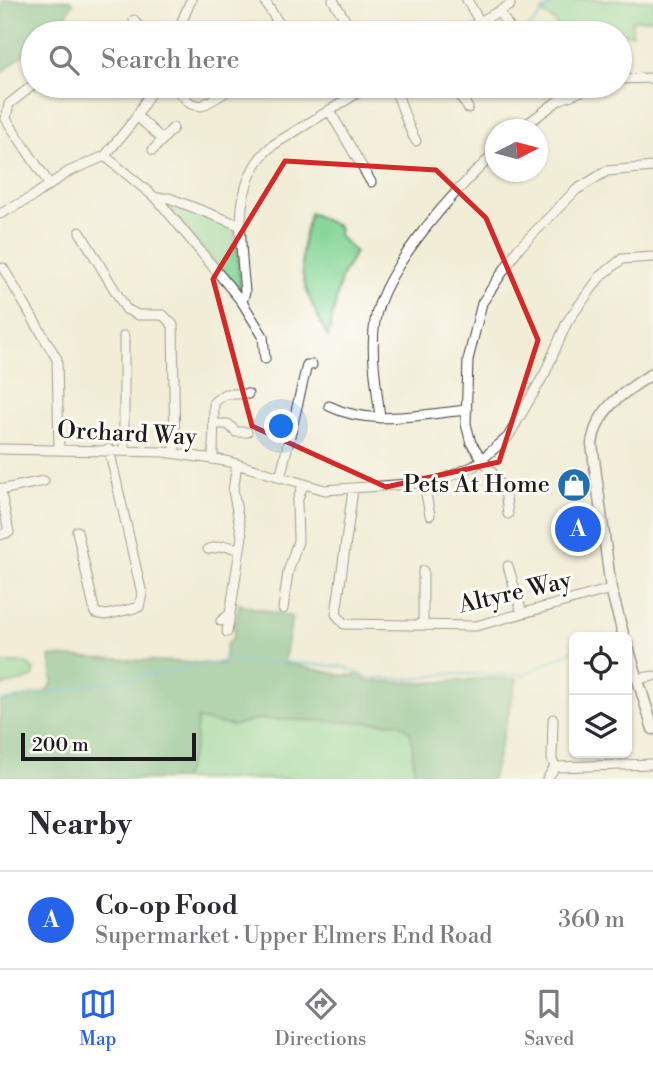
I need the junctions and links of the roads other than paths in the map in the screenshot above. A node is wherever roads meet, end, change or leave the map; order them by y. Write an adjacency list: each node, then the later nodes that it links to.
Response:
1 (191, 0): 7 (street)
2 (264, 0): 8 (street)
3 (333, 0): 9 (street)
4 (467, 0): 10 (street)
5 (510, 5): 6 (street)
6 (499, 12): 11 (street); 12 (street)
7 (182, 21)
8 (277, 21)
9 (346, 21)
10 (479, 21)
11 (482, 21)
12 (505, 21)
13 (653, 78): 14 (street)
14 (632, 79)
15 (21, 94): 35 (street)
16 (147, 98): 25 (street)
17 (185, 98): 18 (street)
18 (217, 98)
19 (348, 98): 24 (street)
20 (400, 98): 29 (street)
21 (462, 98): 23 (street)
22 (564, 98): 26 (street)
23 (468, 108)
24 (328, 110): 34 (street); 38 (street)
25 (137, 116): 28 (street); 31 (street)
26 (534, 119)
27 (173, 128): 28 (street)
28 (162, 139): 30 (street)
29 (416, 141)
30 (153, 150)
31 (105, 156): 35 (street); 36 (street)
32 (485, 163): 50 (street)
33 (653, 167): 49 (street)
34 (370, 182)
35 (50, 185): 37 (street)
36 (157, 198): 38 (street); 42 (street)
37 (0, 214)
38 (239, 225): 42 (street)
39 (80, 232): 57 (street)
40 (653, 257): 59 (street, Orchard Way)
41 (4, 268): 54 (street)
42 (242, 302): 44 (street)
43 (124, 335): 56 (street)
44 (265, 359)
45 (312, 365): 61 (street)
46 (653, 373): 75 (main road)
47 (248, 394): 51 (street)
48 (329, 406): 50 (street)
49 (467, 410): 50 (street); 59 (street)
50 (380, 418)
51 (213, 424): 52 (street); 58 (street)
52 (247, 432)
53 (0, 449): 54 (street, Orchard Way)
54 (59, 449): 55 (street, Orchard Way)
55 (109, 449): 56 (street, Orchard Way); 69 (street)
56 (124, 450): 57 (street, Orchard Way)
57 (175, 453): 58 (street, Orchard Way)
58 (213, 458): 60 (street, Orchard Way)
59 (483, 460): 63 (street, Orchard Way); 67 (street)
60 (237, 464): 61 (street, Orchard Way); 71 (street)
61 (280, 478): 64 (street, Orchard Way)
62 (44, 481): 65 (street)
63 (424, 484): 66 (street, Orchard Way); 68 (street)
64 (303, 485): 66 (street, Orchard Way); 76 (street)
65 (0, 489): 70 (street)
66 (353, 490): 80 (street, Altyre Way)
67 (508, 514)
68 (430, 515)
69 (77, 531)
70 (4, 534)
71 (240, 548): 72 (street); 78 (street)
72 (208, 549)
73 (509, 566): 77 (street)
74 (423, 571): 80 (street)
75 (611, 589): 77 (street, Altyre Way); 82 (main road)
76 (283, 609)
77 (522, 613): 80 (street, Altyre Way)
78 (230, 614): 79 (street); 81 (street)
79 (221, 621)
80 (423, 625)
81 (227, 632)
82 (624, 632)
83 (632, 666): 85 (main road)
84 (653, 676): 85 (street)
85 (638, 679): 87 (main road)
86 (553, 719): 89 (street)
87 (653, 729)
88 (653, 764): 89 (street)
89 (555, 767): 90 (street)
90 (547, 779)

